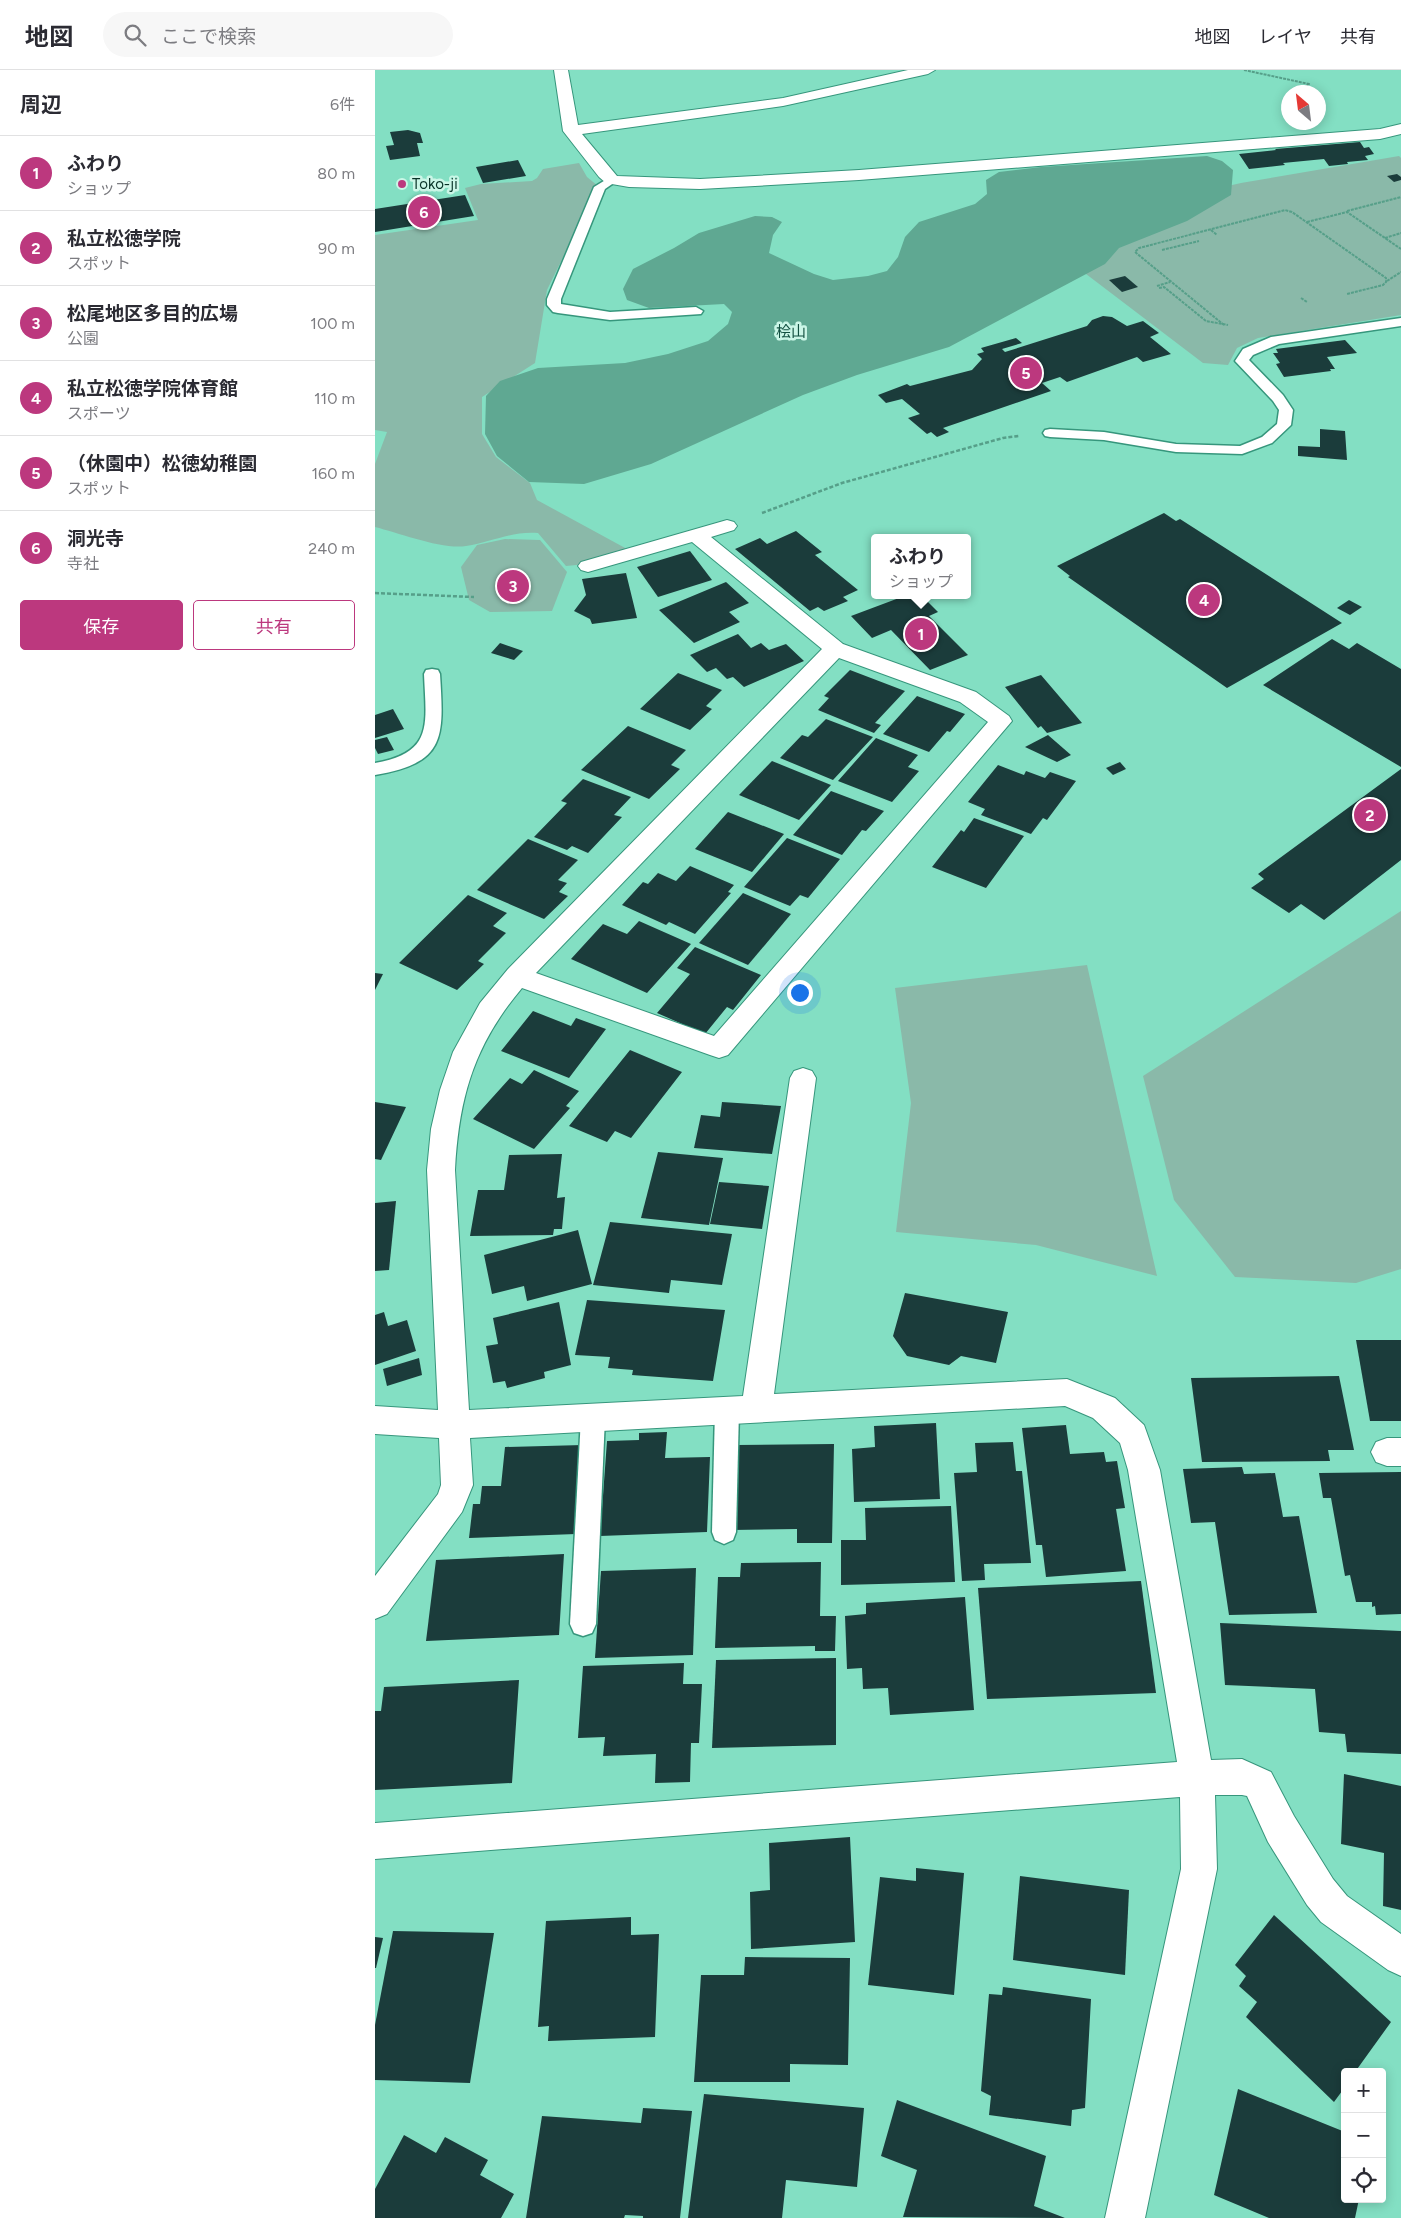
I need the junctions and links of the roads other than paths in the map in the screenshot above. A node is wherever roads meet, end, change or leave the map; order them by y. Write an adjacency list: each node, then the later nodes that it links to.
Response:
1 (561, 70): 4 (street)
2 (928, 70): 4 (street)
3 (1401, 129): 5 (street)
4 (571, 131): 7 (street)
5 (1379, 134): 6 (street); 7 (street)
6 (1394, 144)
7 (612, 180): 8 (lane)
8 (696, 310)
9 (1401, 322): 10 (lane)
10 (1050, 433)
11 (727, 526): 12 (street)
12 (697, 536): 13 (street); 14 (street)
13 (588, 566)
14 (835, 649): 17 (street); 17 (street)
15 (433, 674): 16 (lane)
16 (375, 769)
17 (517, 976): 22 (street)
18 (803, 1078): 19 (street)
19 (742, 1409): 20 (street); 23 (lane); 26 (street)
20 (593, 1417): 22 (street); 25 (lane)
21 (375, 1420): 22 (street)
22 (454, 1425): 24 (street)
23 (724, 1532)
24 (375, 1603)
25 (583, 1624)
26 (1197, 1778): 27 (street); 28 (street); 29 (street)
27 (375, 1841)
28 (1401, 1957)
29 (1125, 2218)

